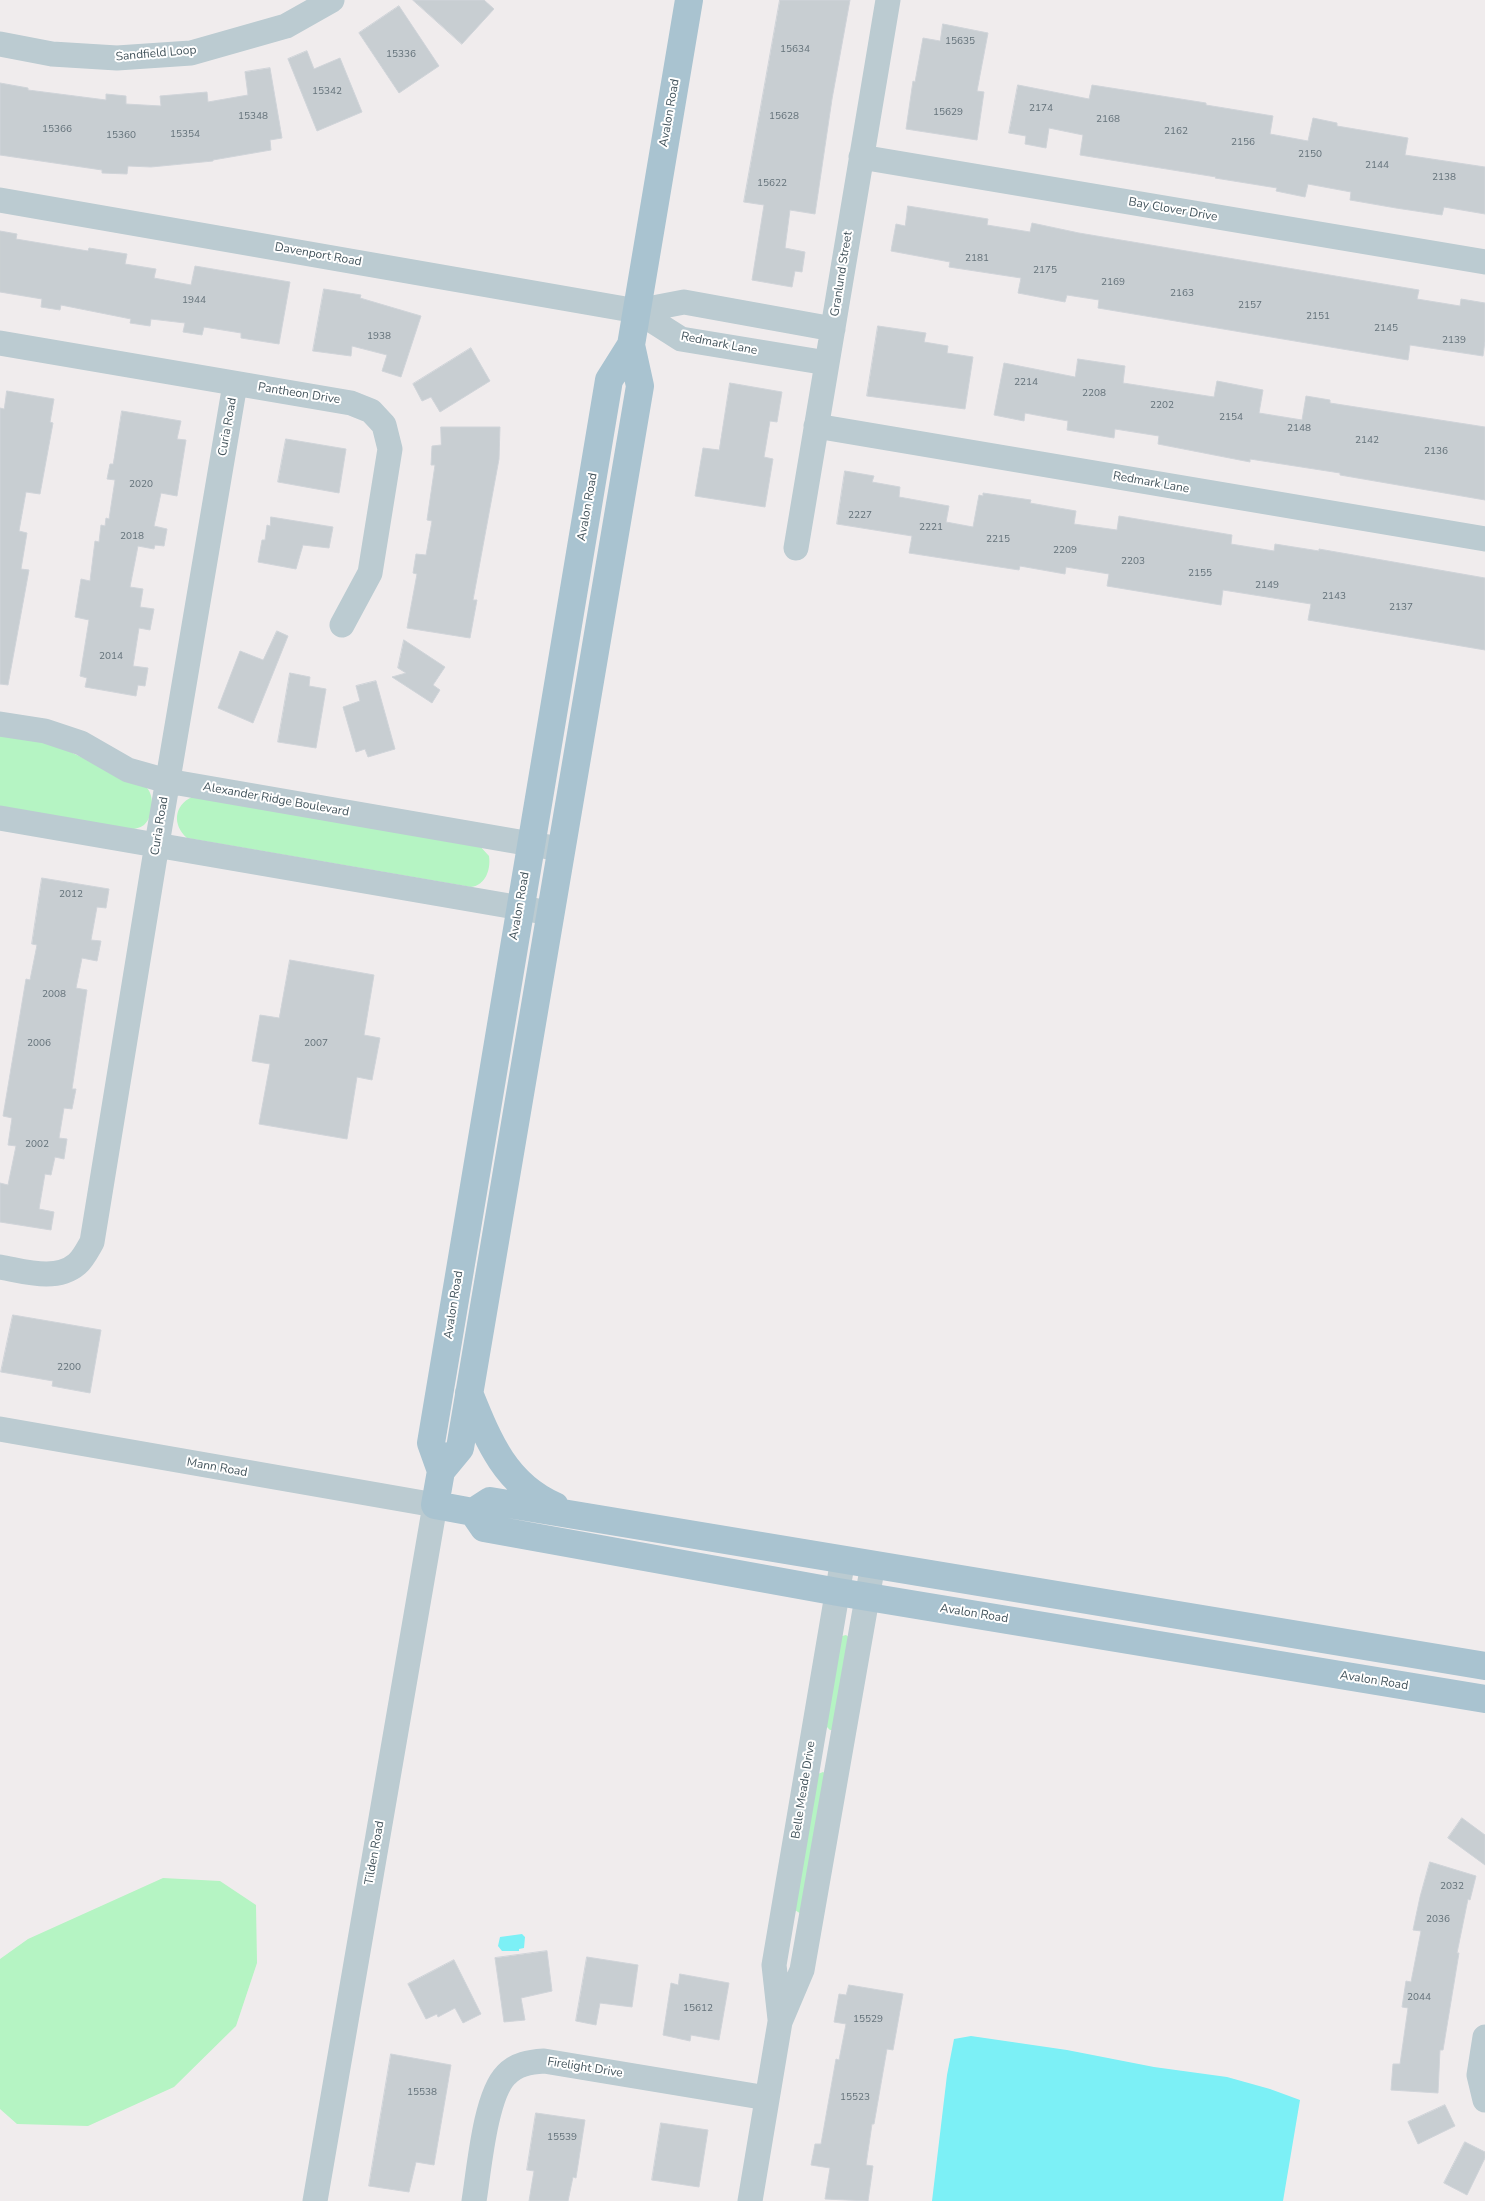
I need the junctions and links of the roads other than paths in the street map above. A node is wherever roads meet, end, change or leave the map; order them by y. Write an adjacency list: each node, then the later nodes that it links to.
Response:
1 (332, 0): 4 (street, Sandfield Loop)
2 (689, 0): 8 (main road, Avalon Road)
3 (888, 0): 5 (street, Granlund Street)
4 (0, 44)
5 (861, 158): 7 (street, Bay Clover Drive); 10 (street, Granlund Street)
6 (0, 200): 8 (street, Davenport Road)
7 (1485, 262)
8 (637, 310): 9 (street); 12 (main road, Avalon Road); 13 (street, Redmark Lane)
9 (765, 316): 10 (street); 13 (street)
10 (833, 329): 14 (street, Granlund Street)
11 (0, 343): 15 (street, Pantheon Drive)
12 (631, 345): 24 (main road, Avalon Road); 25 (main road, Avalon Road)
13 (759, 352): 14 (street, Redmark Lane)
14 (827, 363): 16 (street, Granlund Street)
15 (235, 384): 19 (street, Pantheon Drive); 21 (street, Curia Road)
16 (816, 426): 17 (street, Redmark Lane); 18 (street, Granlund Street)
17 (1485, 539)
18 (796, 548)
19 (342, 625)
20 (0, 724): 21 (street, Alexander Ridge Boulevard)
21 (167, 782): 23 (street, Curia Road); 24 (street, Alexander Ridge Boulevard)
22 (0, 818): 23 (street)
23 (157, 844): 26 (street); 28 (street, Curia Road)
24 (532, 844): 25 (street, Alexander Ridge Boulevard); 26 (main road, Avalon Road)
25 (560, 849): 27 (main road, Avalon Road)
26 (520, 908): 27 (street); 31 (main road, Avalon Road)
27 (550, 913): 29 (main road, Avalon Road)
28 (0, 1267)
29 (469, 1392): 31 (main road, Avalon Road); 34 (main road)
30 (0, 1429): 32 (street, Mann Road)
31 (441, 1471): 32 (main road, Avalon Road)
32 (435, 1505): 33 (main road); 49 (street, Tilden Road)
33 (473, 1512): 34 (main road); 37 (main road, Avalon Road)
34 (577, 1515): 35 (main road)
35 (843, 1559): 36 (main road); 37 (street, Belle Meade Drive)
36 (873, 1564): 38 (street, Belle Meade Drive); 39 (main road)
37 (838, 1592): 38 (main road, Avalon Road); 41 (street, Belle Meade Drive)
38 (867, 1597): 40 (main road, Avalon Road); 42 (street, Belle Meade Drive)
39 (1485, 1666)
40 (1485, 1699)
41 (810, 1749): 42 (street); 43 (street, Belle Meade Drive)
42 (839, 1755): 44 (street, Belle Meade Drive)
43 (780, 1929): 44 (street); 45 (street, Belle Meade Drive)
44 (808, 1934): 45 (street, Belle Meade Drive)
45 (780, 2022): 47 (street, Belle Meade Drive)
46 (1485, 2037): 48 (street)
47 (767, 2098): 50 (street, Firelight Drive); 51 (street, Belle Meade Drive)
48 (1485, 2100)
49 (315, 2201)
50 (474, 2201)
51 (750, 2201)

